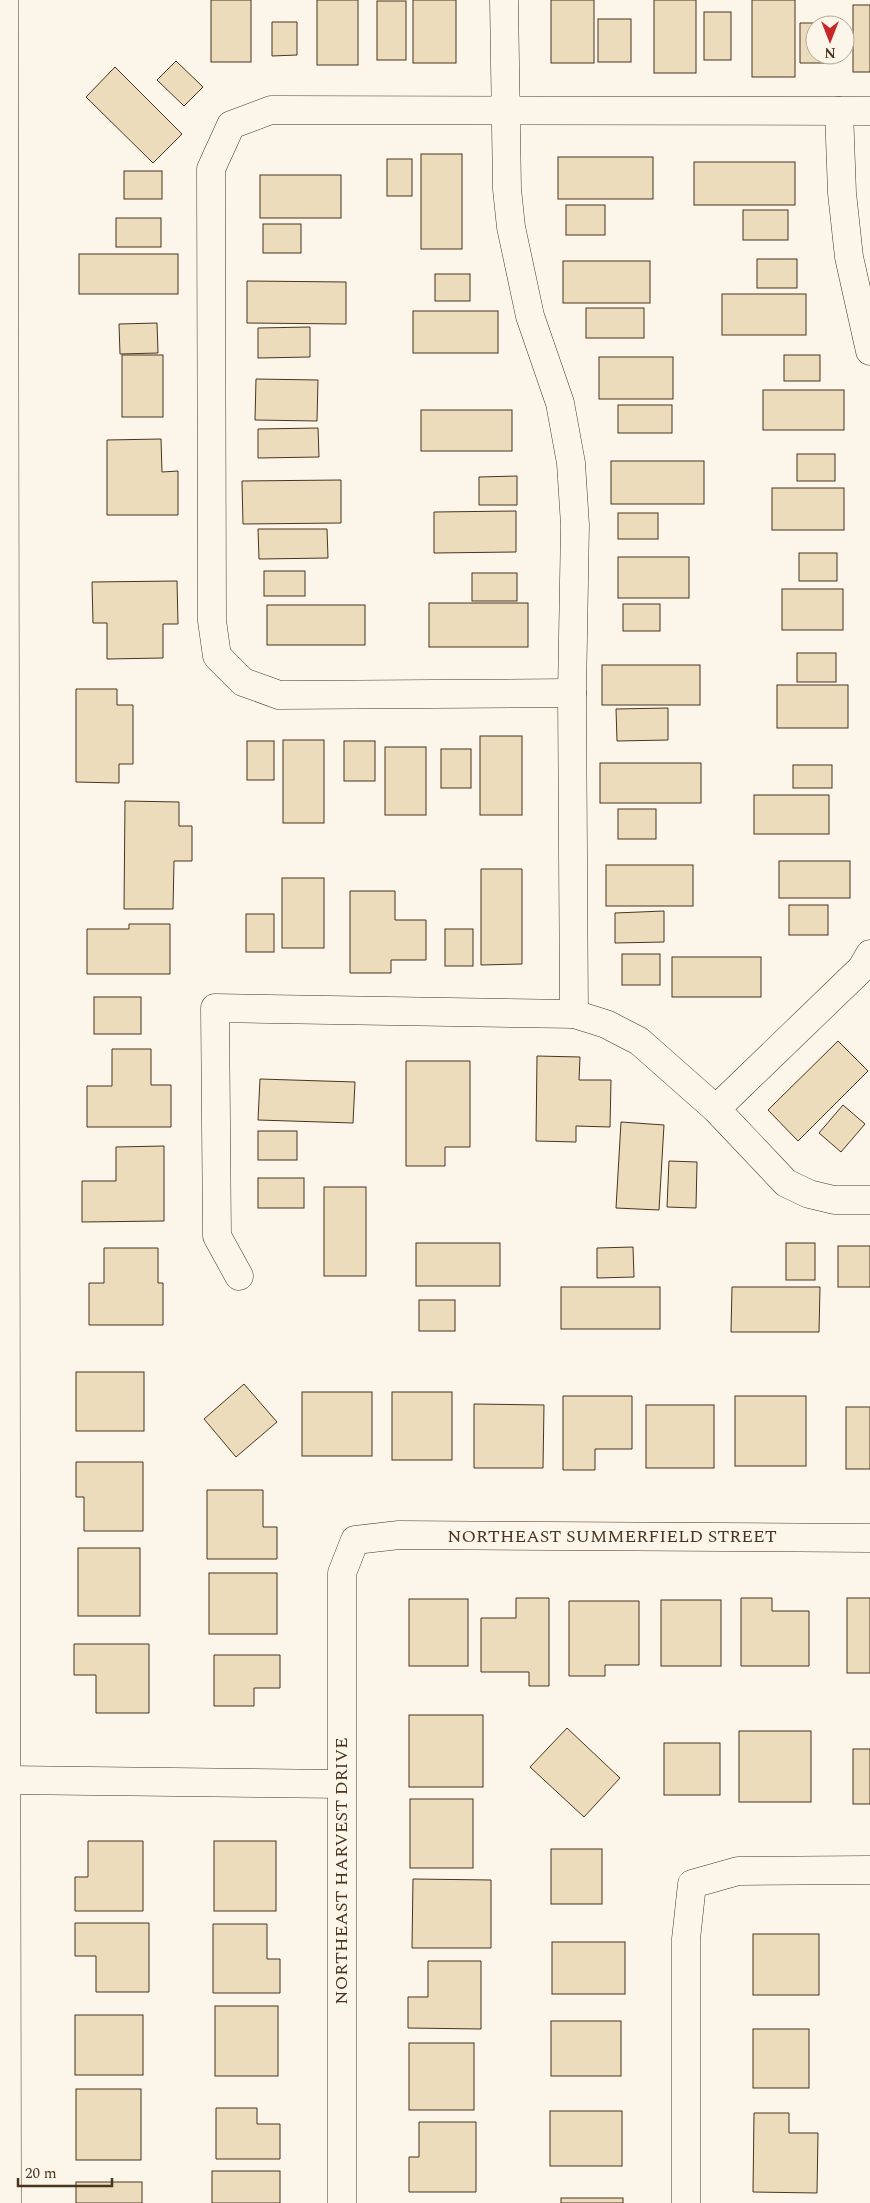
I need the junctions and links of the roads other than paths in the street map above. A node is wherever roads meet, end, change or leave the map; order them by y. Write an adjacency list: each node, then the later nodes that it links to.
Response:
1 (4, 0): 15 (street)
2 (504, 0): 3 (street)
3 (506, 110): 4 (street); 7 (street); 7 (street)
4 (839, 111): 5 (street); 6 (street)
5 (870, 111)
6 (870, 351)
7 (572, 693): 9 (street)
8 (870, 954): 10 (street)
9 (574, 1014): 10 (street); 12 (street)
10 (716, 1109): 11 (street)
11 (870, 1200)
12 (239, 1276)
13 (870, 1538): 14 (street, NORTHEAST SUMMERFIELD STREET)
14 (355, 1540): 17 (street, NORTHEAST HARVEST DRIVE)
15 (3, 1564): 16 (street)
16 (8, 1780): 17 (street); 19 (street)
17 (341, 1784): 20 (street, NORTHEAST HARVEST DRIVE)
18 (870, 1870): 21 (street)
19 (7, 2203)
20 (342, 2203)
21 (686, 2203)

